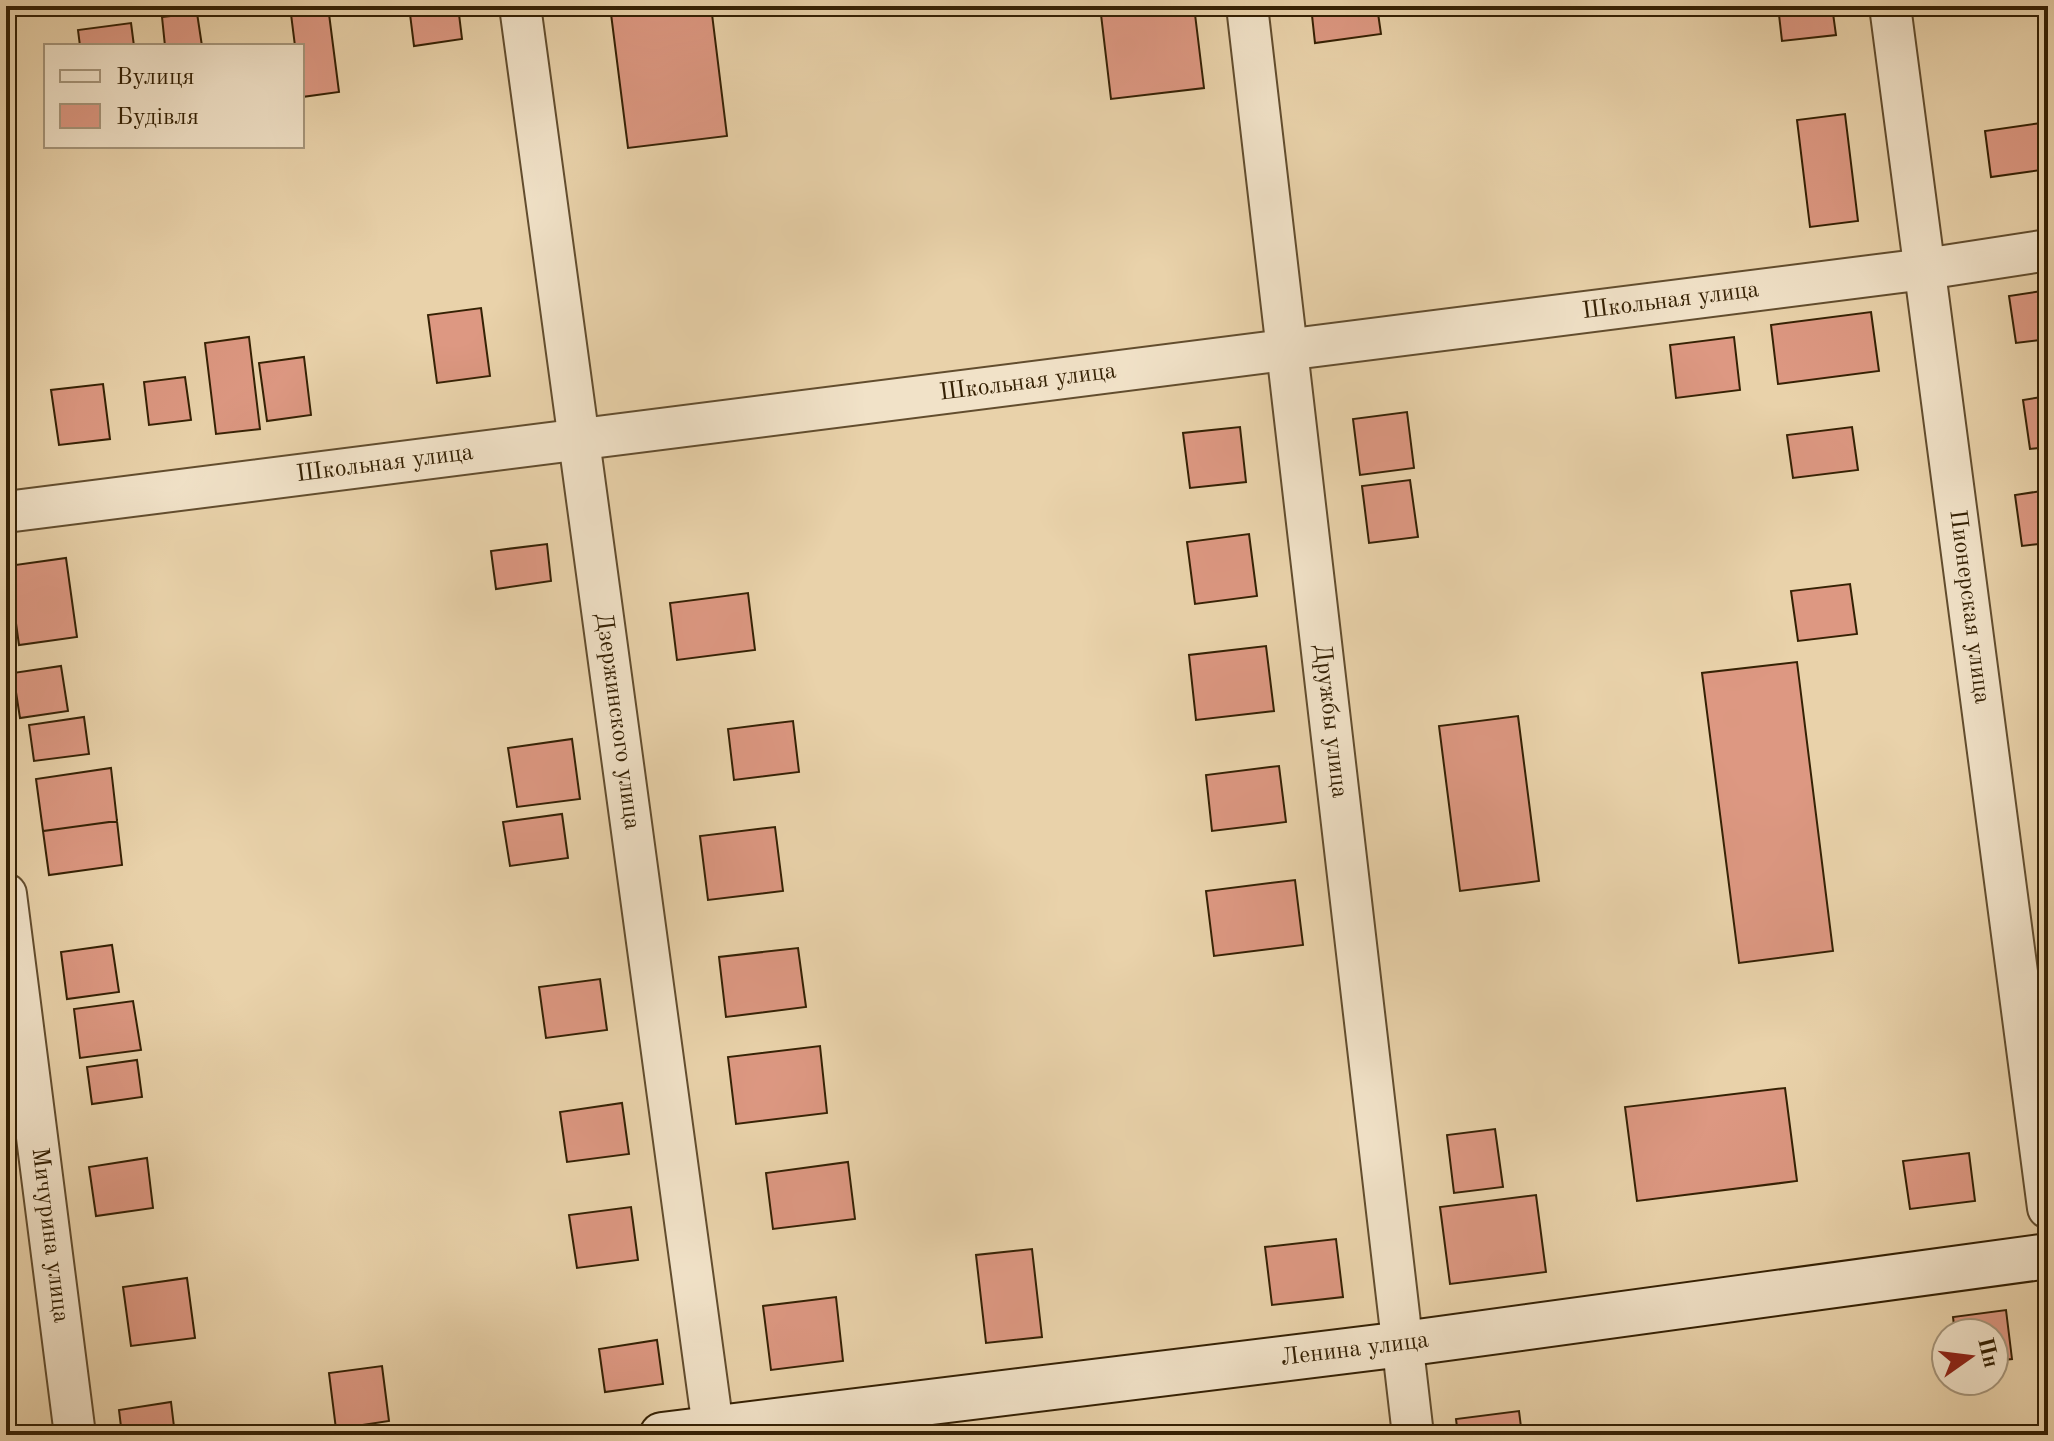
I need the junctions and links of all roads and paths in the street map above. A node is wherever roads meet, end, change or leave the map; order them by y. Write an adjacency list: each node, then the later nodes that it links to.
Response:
1 (520, 6): 7 (street, Дзержинского улица)
2 (1247, 6): 6 (street, Дружбы улица)
3 (1890, 6): 5 (street, Пионерская улица)
4 (2048, 250): 5 (street, Школьная улица)
5 (1925, 269): 6 (street, Школьная улица); 10 (street, Пионерская улица)
6 (1287, 350): 7 (street, Школьная улица); 12 (street, Дружбы улица)
7 (579, 439): 8 (street, Школьная улица); 13 (street, Дзержинского улица)
8 (6, 512)
9 (6, 894): 14 (street, Мичурина улица)
10 (2048, 1208)
11 (2048, 1256): 12 (street, Ленина улица)
12 (1403, 1344): 13 (street, Ленина улица); 16 (street, Дружбы улица)
13 (713, 1432): 15 (street, Ленина улица)
14 (75, 1435)
15 (662, 1435)
16 (1413, 1435)

